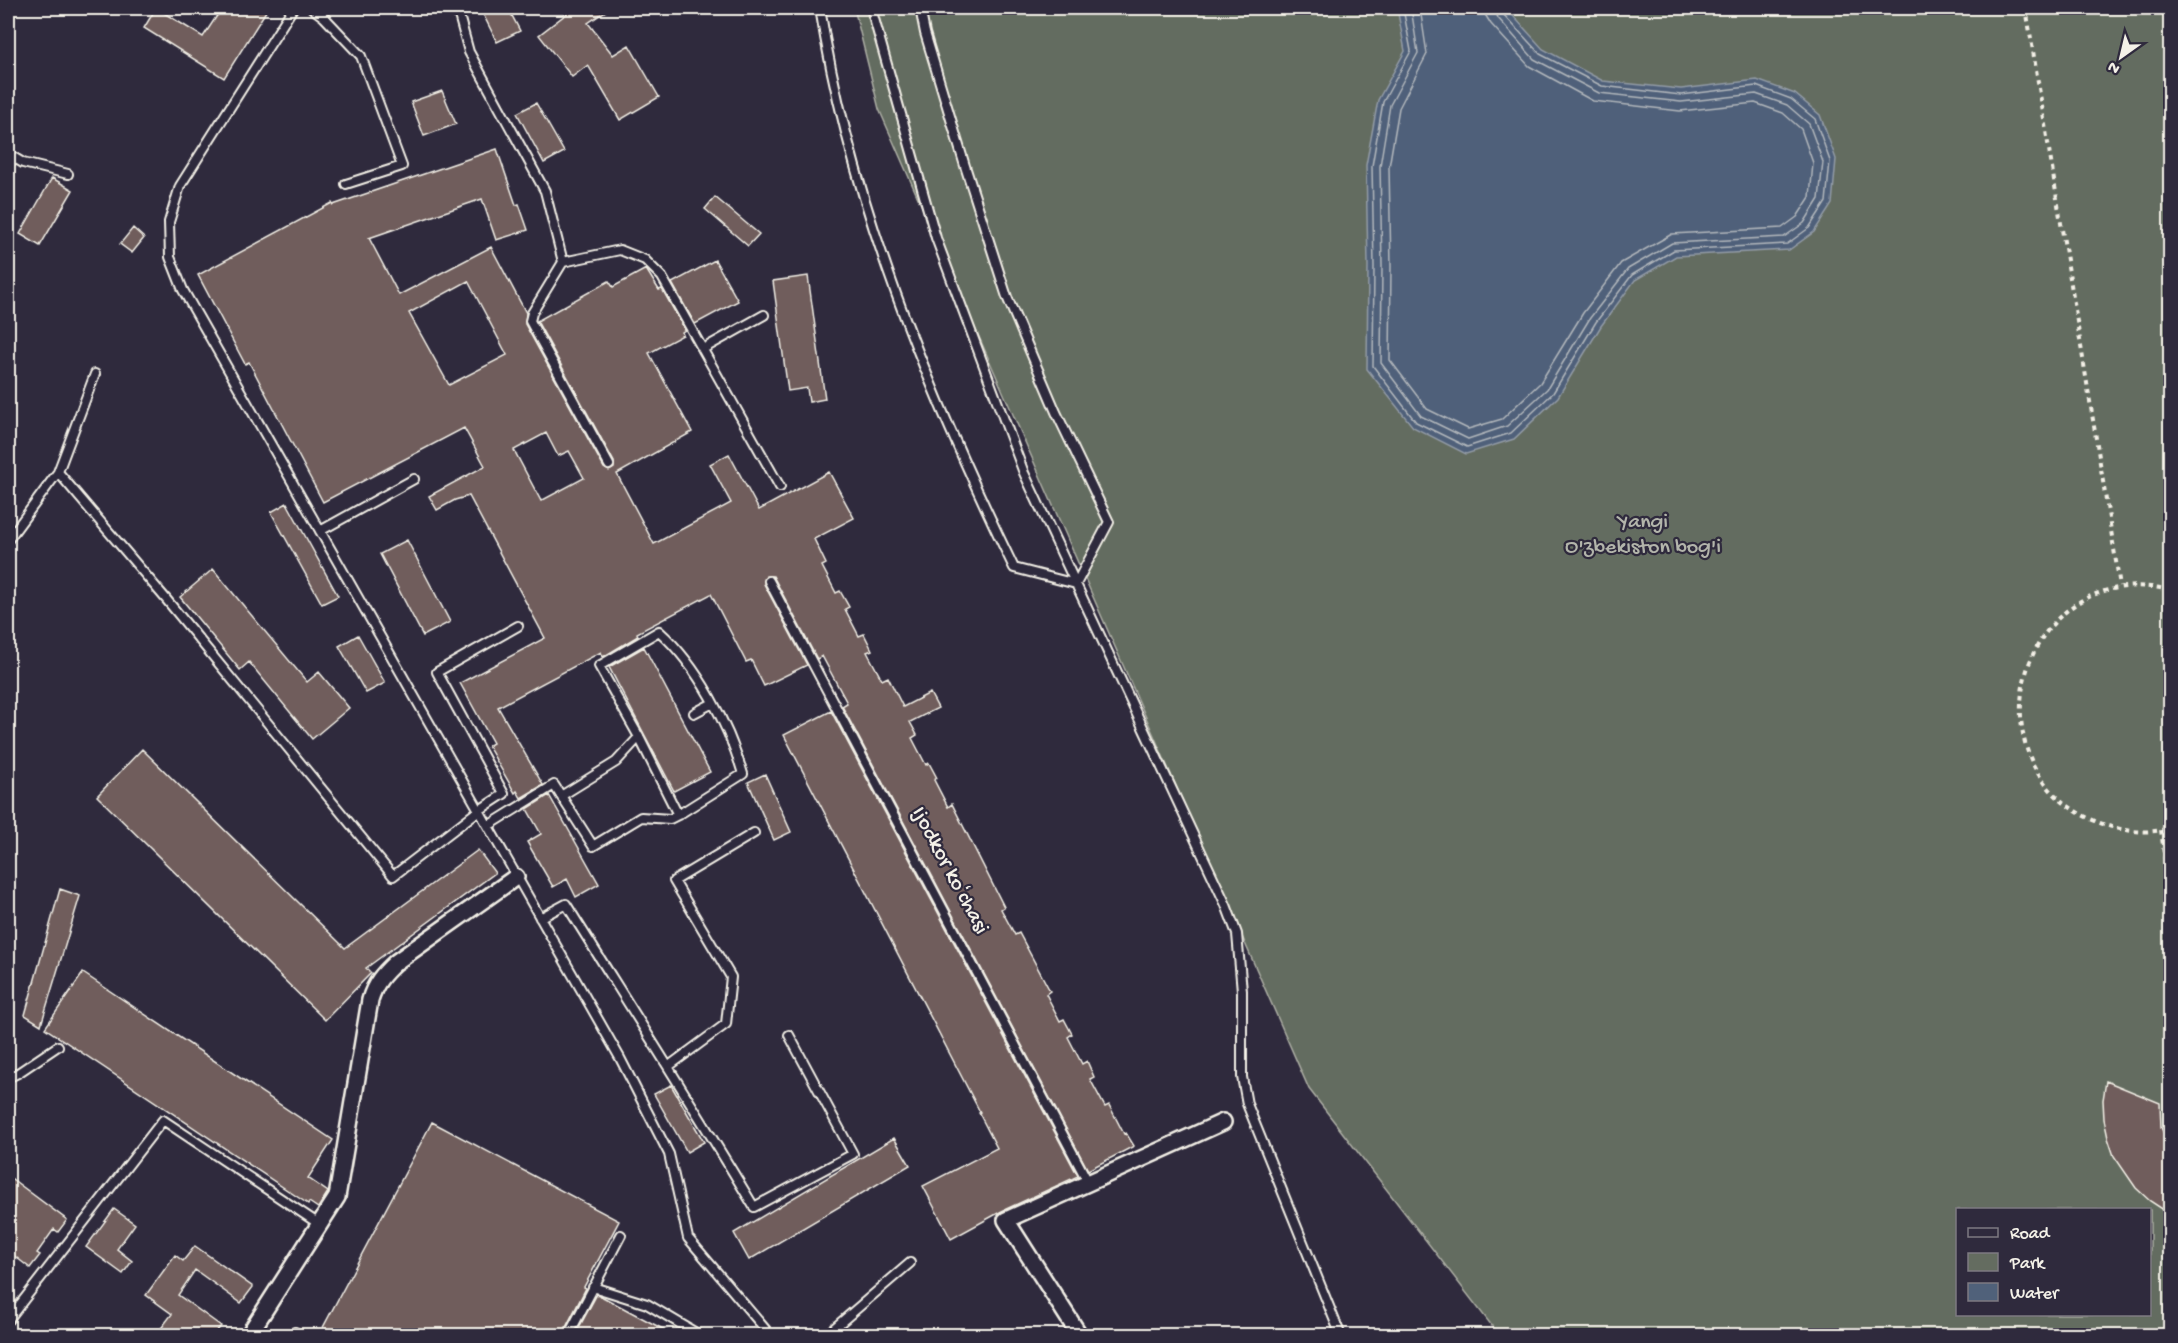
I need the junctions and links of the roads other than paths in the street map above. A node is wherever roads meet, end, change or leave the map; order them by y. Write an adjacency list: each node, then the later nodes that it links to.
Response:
1 (293, 8): 18 (lane)
2 (312, 8): 9 (lane)
3 (457, 8): 10 (lane)
4 (820, 8): 21 (lane)
5 (871, 8): 21 (lane)
6 (920, 8): 21 (lane)
7 (8, 153): 8 (lane)
8 (68, 174)
9 (346, 184)
10 (563, 262): 12 (lane); 14 (lane)
11 (764, 315): 12 (lane)
12 (703, 349): 17 (lane)
13 (95, 374): 15 (lane)
14 (609, 465)
15 (58, 472): 19 (lane); 27 (lane)
16 (414, 479): 18 (lane)
17 (780, 487)
18 (320, 531): 27 (lane)
19 (8, 540)
20 (769, 580): 38 (lane, Ijodkor koʻchasi)
21 (1076, 584): 50 (lane)
22 (518, 626): 27 (lane)
23 (713, 703): 24 (lane); 25 (lane); 28 (lane)
24 (694, 713)
25 (639, 736): 26 (lane); 28 (lane)
26 (561, 796): 28 (lane); 29 (lane)
27 (478, 811): 29 (lane)
28 (678, 815)
29 (488, 826): 31 (lane)
30 (754, 833): 35 (lane)
31 (516, 877): 32 (lane); 39 (street)
32 (540, 918): 35 (lane); 47 (lane)
33 (789, 1035): 35 (lane)
34 (58, 1046): 36 (lane)
35 (669, 1066)
36 (8, 1078)
37 (1223, 1122): 38 (street)
38 (1088, 1182): 49 (street)
39 (319, 1224): 43 (lane); 44 (street)
40 (621, 1234): 42 (lane)
41 (910, 1263): 48 (lane)
42 (594, 1287): 45 (lane); 46 (lane)
43 (8, 1320)
44 (248, 1335)
45 (568, 1335)
46 (701, 1335)
47 (771, 1335)
48 (825, 1335)
49 (1080, 1335)
50 (1341, 1335)

